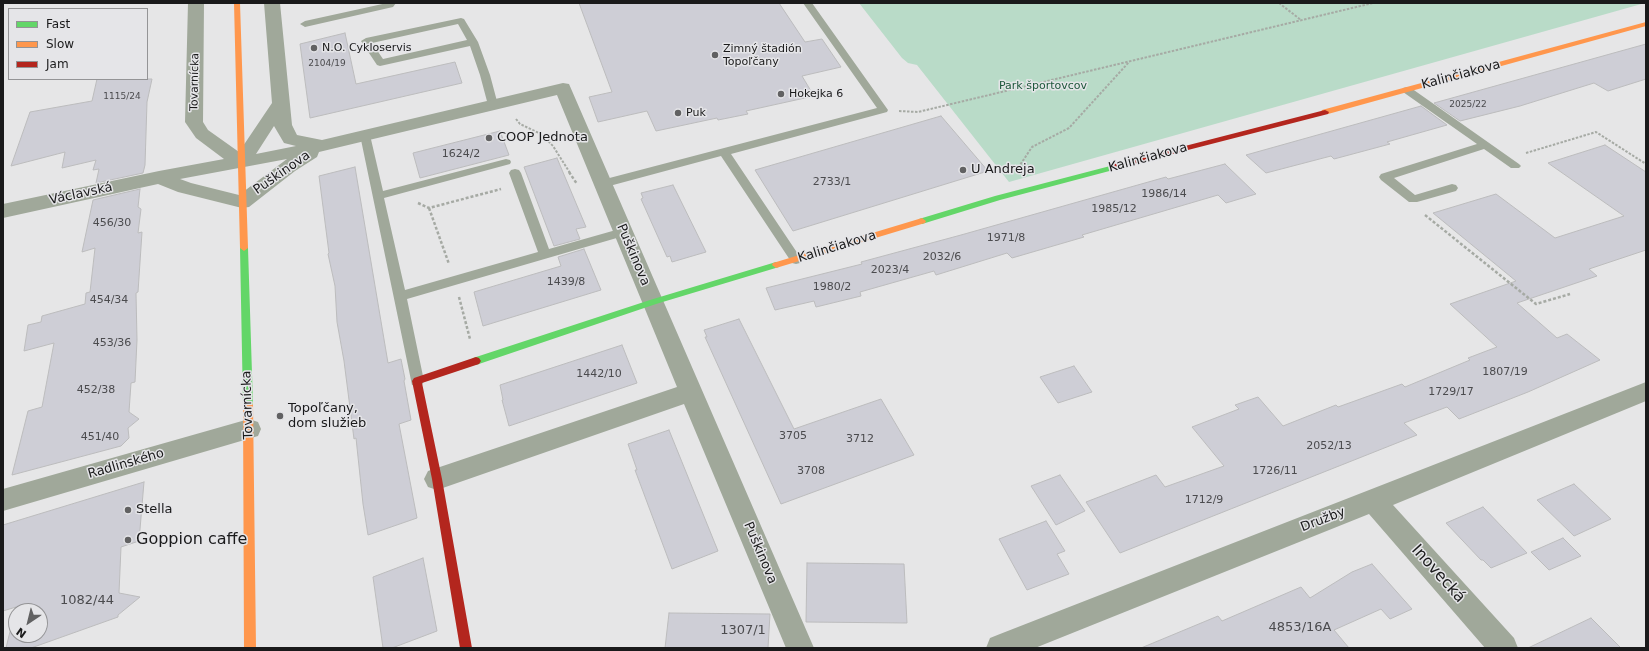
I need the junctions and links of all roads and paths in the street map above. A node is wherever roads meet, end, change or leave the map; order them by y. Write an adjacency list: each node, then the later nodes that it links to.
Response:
1 (196, 3): 22 (street, Tovarnícka)
2 (237, 3): 22 (street, Tovarnícka)
3 (272, 3): 15 (street)
4 (392, 3): 9 (lane)
5 (807, 3): 16 (lane)
6 (1279, 3): 8 (path)
7 (1373, 3): 8 (path)
8 (1302, 20): 12 (path)
9 (305, 24)
10 (1646, 24): 13 (street, Kalinčiakova)
11 (473, 42): 11 (lane); 14 (lane)
12 (1129, 62): 16 (path); 32 (path)
13 (1407, 90): 19 (lane); 32 (street, Kalinčiakova)
14 (499, 103): 17 (street, Puškinova); 29 (path); 29 (street, Puškinova)
15 (280, 104): 18 (street, Puškinova); 22 (street)
16 (883, 110): 20 (lane)
17 (365, 136): 18 (street, Puškinova); 31 (lane)
18 (324, 145): 22 (street, Puškinova); 34 (street, Puškinova)
19 (1485, 145): 21 (lane); 33 (lane)
20 (724, 152): 29 (lane); 38 (lane)
21 (1505, 159): 24 (path); 25 (lane)
22 (241, 162): 27 (street, Václavská); 34 (street, Tovarnícka)
23 (506, 162): 31 (lane)
24 (1646, 164)
25 (1515, 166)
26 (515, 173): 28 (lane)
27 (159, 177): 34 (street); 35 (street, Václavská)
28 (519, 184): 37 (lane); 39 (path)
29 (603, 185): 36 (street, Puškinova)
30 (1452, 188): 33 (lane)
31 (378, 196): 41 (lane)
32 (998, 198): 38 (street, Kalinčiakova)
33 (1413, 199): 40 (path)
34 (242, 202): 47 (street, Tovarnícka)
35 (3, 211)
36 (623, 232): 37 (lane); 42 (street, Puškinova)
37 (545, 254): 39 (lane)
38 (796, 260): 42 (street, Kalinčiakova)
39 (455, 280): 41 (lane); 43 (path)
40 (1570, 294)
41 (400, 296): 44 (lane)
42 (653, 302): 43 (street, Kalinčiakova); 46 (street, Puškinova)
43 (476, 361): 44 (street, Kalinčiakova)
44 (417, 381): 48 (street)
45 (1646, 390): 50 (street, Družby)
46 (691, 392): 48 (street); 53 (street, Puškinova)
47 (249, 429): 49 (street, Radlinského); 51 (street, Tovarnícka)
48 (437, 479): 52 (street)
49 (3, 500)
50 (1373, 501): 54 (street, Družby); 55 (street, Inovecká)
51 (250, 648)
52 (466, 648)
53 (800, 648)
54 (1000, 648)
55 (1504, 648)

